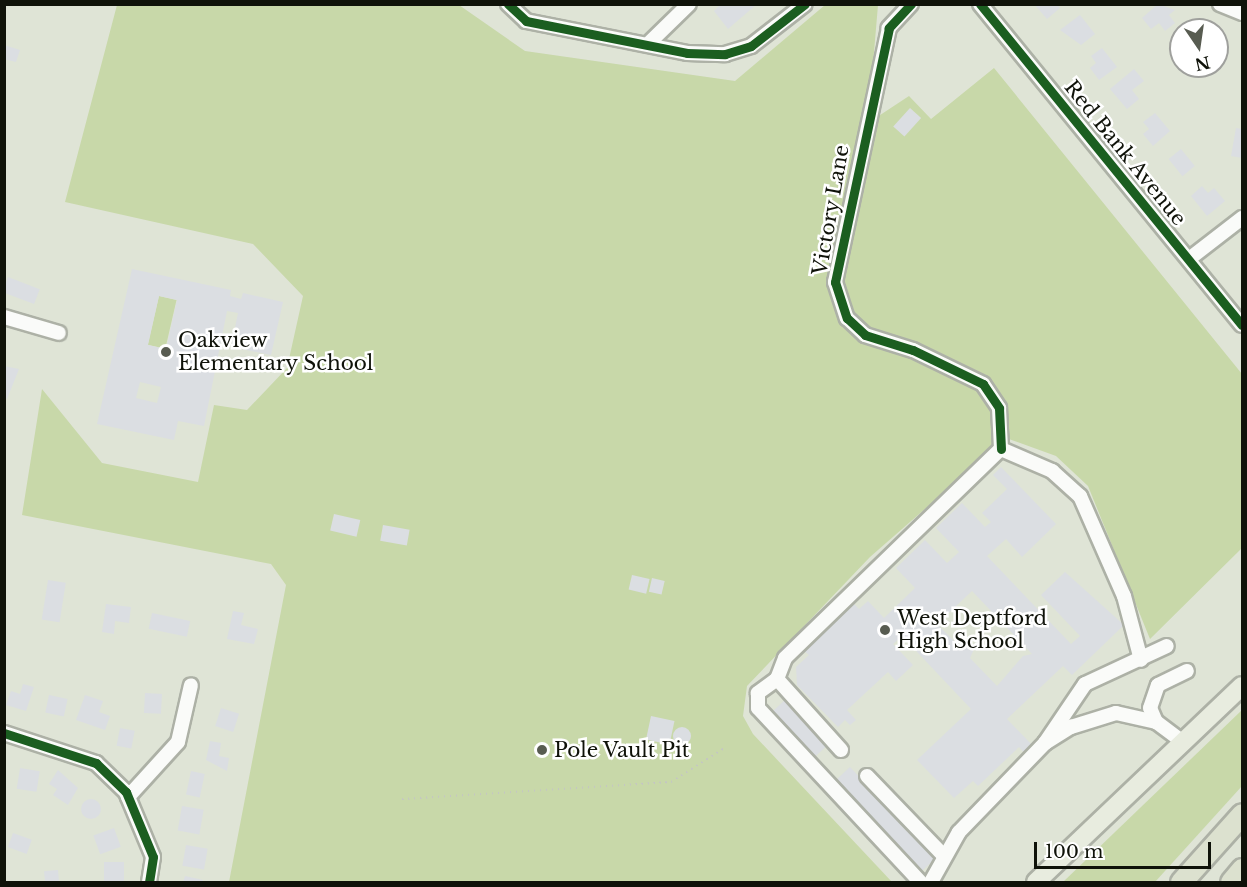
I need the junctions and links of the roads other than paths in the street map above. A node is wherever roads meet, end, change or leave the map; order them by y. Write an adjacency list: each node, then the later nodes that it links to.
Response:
1 (508, 4): 8 (street)
2 (688, 4): 8 (street)
3 (805, 4): 8 (street)
4 (911, 4): 14 (street, Victory Lane)
5 (980, 4): 10 (street, Red Bank Avenue)
6 (1220, 4): 7 (street)
7 (1242, 13)
8 (648, 44)
9 (1242, 218): 10 (street)
10 (1190, 259): 12 (street, Red Bank Avenue)
11 (4, 317): 13 (street)
12 (1242, 325)
13 (59, 333)
14 (1001, 449): 16 (street); 18 (street)
15 (1167, 646): 16 (street)
16 (1141, 660): 24 (street)
17 (1187, 671): 21 (street)
18 (777, 679): 25 (street); 32 (street)
19 (191, 685): 27 (street)
20 (1242, 686): 23 (main road)
21 (1156, 722): 23 (street); 24 (street)
22 (4, 733): 27 (street)
23 (1184, 742): 34 (main road)
24 (1045, 743): 29 (street)
25 (841, 750)
26 (867, 776): 29 (street)
27 (128, 797): 31 (street)
28 (1242, 814): 35 (highway)
29 (944, 855): 33 (street)
30 (1242, 869): 36 (highway)
31 (149, 882)
32 (921, 882)
33 (932, 882)
34 (1036, 882)
35 (1181, 882)
36 (1231, 882)

